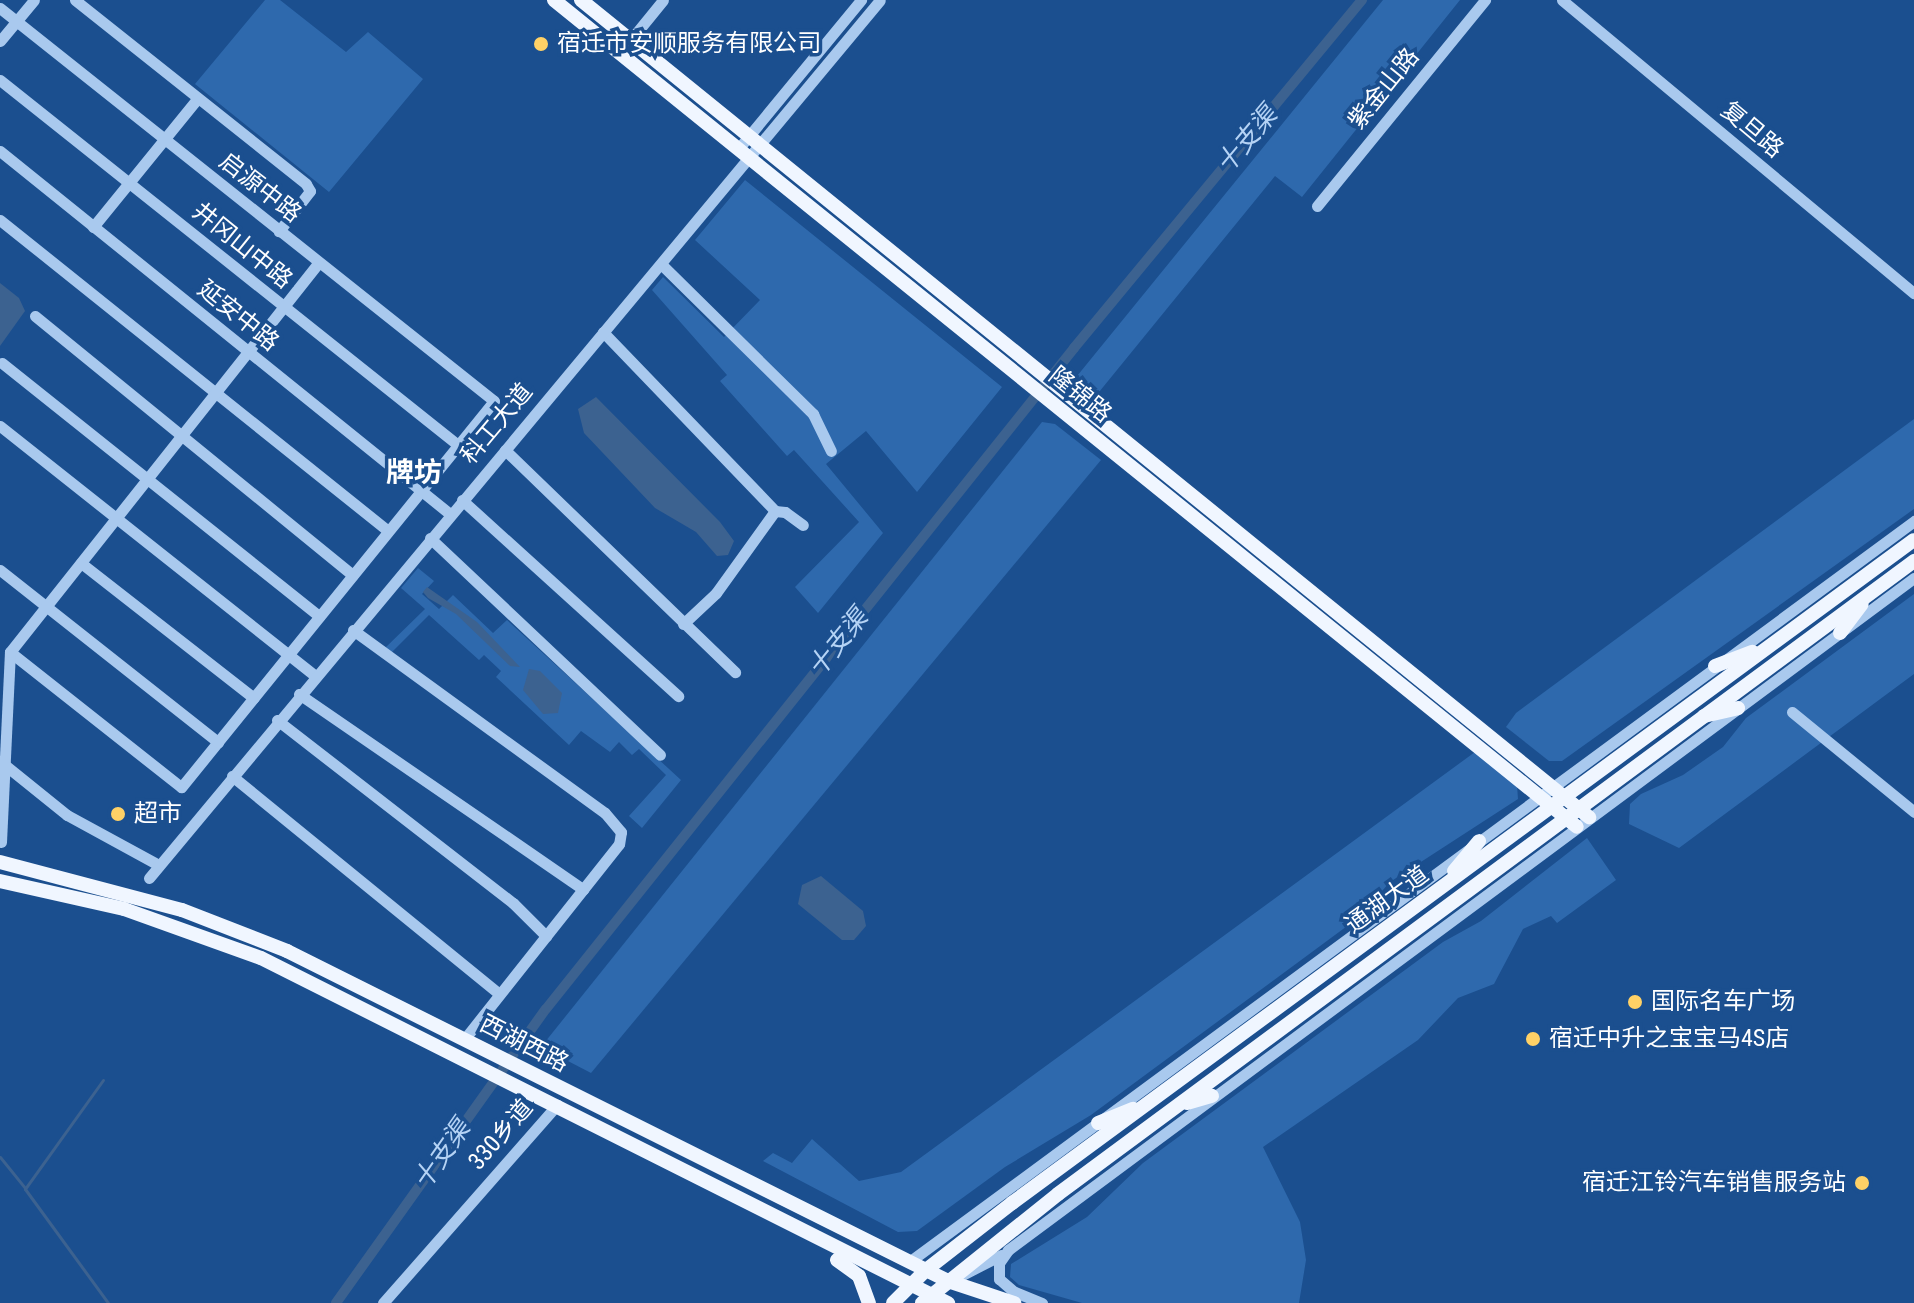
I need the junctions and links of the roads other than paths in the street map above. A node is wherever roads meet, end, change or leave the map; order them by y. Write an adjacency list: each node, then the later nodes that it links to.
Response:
1 (34, 0): 11 (street)
2 (75, 0): 16 (street)
3 (554, 0): 14 (main road, 隆锦路)
4 (581, 0): 12 (main road, 隆锦路)
5 (663, 0): 12 (street)
6 (861, 0): 17 (street, 科工大道)
7 (880, 0): 17 (street, 科工大道)
8 (1485, 0): 22 (street, 紫金山路)
9 (1562, 0): 28 (street, 复旦路)
10 (0, 8): 11 (street, 启源中路)
11 (16, 21): 13 (street); 18 (street, 启源中路)
12 (631, 39): 14 (street); 17 (main road, 隆锦路)
13 (0, 41)
14 (620, 53): 20 (main road, 隆锦路)
15 (0, 80): 21 (street, 井冈山中路)
16 (198, 98): 18 (street); 25 (street)
17 (756, 139): 20 (street, 科工大道); 33 (main road, 隆锦路)
18 (164, 140): 21 (street); 25 (street, 启源中路)
19 (0, 151): 24 (street, 延安中路)
20 (745, 153): 27 (street, 科工大道); 33 (main road, 隆锦路)
21 (129, 183): 24 (street); 29 (street, 井冈山中路)
22 (1317, 206)
23 (0, 220): 35 (street)
24 (93, 227): 32 (street, 延安中路)
25 (279, 231): 26 (street, 启源中路)
26 (318, 263): 29 (street); 39 (street, 启源中路)
27 (661, 264): 31 (street, 科工大道); 41 (street)
28 (1914, 293)
29 (283, 307): 32 (street); 39 (street, 井冈山中路)
30 (35, 316): 38 (street)
31 (603, 332): 40 (street, 科工大道); 45 (street)
32 (248, 352): 35 (street); 43 (street, 延安中路)
33 (1004, 354): 36 (main road, 隆锦路)
34 (2, 363): 42 (street)
35 (217, 392): 38 (street); 50 (street)
36 (1078, 414): 80 (main road, 隆锦路); 81 (main road, 隆锦路)
37 (0, 426): 47 (street)
38 (182, 436): 42 (street); 56 (street)
39 (458, 445): 43 (street)
40 (505, 450): 44 (street, 科工大道); 61 (street)
41 (831, 451)
42 (147, 480): 47 (street); 60 (street)
43 (421, 491): 46 (street, 延安中路); 50 (street)
44 (462, 500): 46 (street, 科工大道); 71 (street)
45 (775, 511): 49 (street); 61 (street)
46 (450, 514): 51 (street, 科工大道)
47 (116, 520): 54 (street); 66 (street)
48 (1914, 521): 67 (street)
49 (803, 525)
50 (388, 531): 56 (street)
51 (430, 538): 62 (street, 科工大道); 77 (street)
52 (1914, 540): 64 (main road, 通湖大道)
53 (1914, 561): 58 (main road, 通湖大道)
54 (81, 563): 59 (street); 72 (street)
55 (0, 570): 59 (street)
56 (353, 575): 60 (street)
57 (1914, 578): 63 (street)
58 (1871, 592): 63 (main road); 74 (main road, 通湖大道)
59 (47, 607): 65 (street); 76 (street)
60 (319, 616): 66 (street)
61 (683, 624): 68 (street)
62 (353, 630): 69 (street, 科工大道); 93 (street)
63 (1840, 633): 73 (street)
64 (1771, 645): 67 (main road); 80 (main road, 通湖大道)
65 (10, 652): 76 (street); 78 (street)
66 (288, 655): 69 (street); 72 (street)
67 (1715, 666): 80 (street)
68 (735, 672)
69 (314, 675): 70 (street, 科工大道)
70 (299, 694): 75 (street, 科工大道); 93 (street)
71 (678, 696)
72 (254, 698): 76 (street)
73 (1738, 708): 74 (main road); 83 (street)
74 (1696, 718): 83 (main road, 通湖大道)
75 (277, 720): 79 (street, 科工大道); 94 (street)
76 (218, 742)
77 (660, 755)
78 (2, 762): 87 (street); 89 (street)
79 (232, 776): 90 (street, 科工大道); 95 (street)
80 (1558, 792): 81 (main road, 通湖大道); 83 (main road, 隆锦路)
81 (1546, 801): 85 (main road, 隆锦路); 86 (street); 92 (main road, 通湖大道)
82 (1914, 804): 84 (street)
83 (1584, 812): 85 (main road, 通湖大道)
84 (1914, 812)
85 (1571, 822): 97 (street); 100 (main road, 通湖大道)
86 (1479, 841): 92 (main road); 101 (street)
87 (1, 842)
88 (0, 862): 96 (main road, 西湖西路)
89 (155, 863)
90 (149, 878)
91 (0, 881): 99 (main road, 西湖西路)
92 (1441, 888): 98 (main road, 通湖大道)
93 (583, 889): 94 (street)
94 (546, 936): 95 (street)
95 (499, 994): 96 (street)
96 (465, 1038): 104 (main road, 西湖西路)
97 (1212, 1096): 100 (main road); 103 (street)
98 (1152, 1101): 101 (main road); 105 (main road, 通湖大道)
99 (557, 1105): 102 (main road, 西湖西路); 109 (street, 330乡道)
100 (1175, 1107): 106 (main road, 通湖大道)
101 (1098, 1123): 104 (street)
102 (730, 1197): 107 (main road, 西湖西路); 110 (main road)
103 (1008, 1250): 106 (street); 114 (street)
104 (909, 1262): 105 (main road, 西湖西路)
105 (926, 1270): 106 (main road, 西湖西路); 107 (main road, 通湖大道)
106 (948, 1281): 108 (main road, 通湖大道); 112 (main road); 113 (main road, 西湖西路)
107 (909, 1287): 108 (main road, 西湖西路); 111 (main road, 通湖大道)
108 (925, 1301): 112 (main road, 西湖西路)
109 (383, 1303)
110 (869, 1303)
111 (893, 1303)
112 (950, 1303)
113 (1014, 1303)
114 (1042, 1303)

